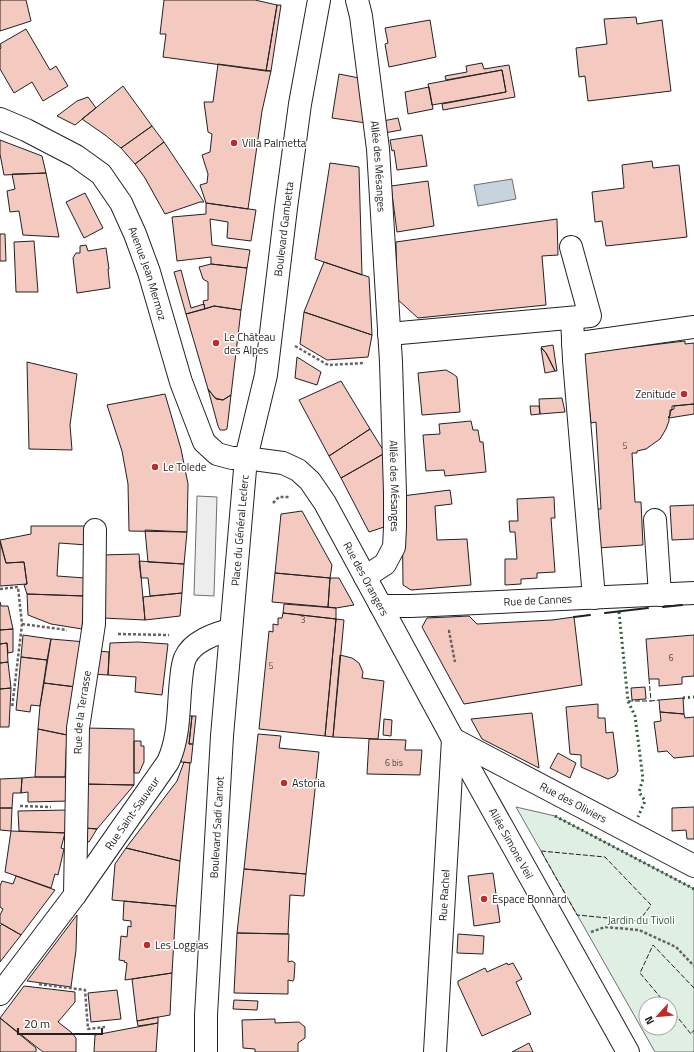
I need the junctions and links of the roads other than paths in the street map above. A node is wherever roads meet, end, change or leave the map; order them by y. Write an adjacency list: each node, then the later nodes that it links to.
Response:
1 (319, 0): 9 (street, Boulevard Gambetta)
2 (357, 0): 7 (street, Allée des Mésanges)
3 (0, 118): 9 (street, Avenue Jean Mermoz)
4 (571, 247): 5 (street)
5 (572, 318): 7 (street); 8 (street)
6 (694, 328): 8 (street)
7 (389, 334): 12 (street, Allée des Mésanges)
8 (573, 344): 15 (street)
9 (246, 458): 12 (street, Rue des Orangers); 16 (street, Place du Général Leclerc)
10 (655, 520): 14 (street)
11 (95, 530): 21 (street, Rue de la Terrasse)
12 (365, 577): 17 (street, Rue des Orangers)
13 (694, 593): 14 (street, Rue de Cannes)
14 (660, 595): 15 (street, Rue de Cannes)
15 (594, 598): 17 (street, Rue de Cannes)
16 (234, 602): 18 (street, Boulevard Sadi Carnot)
17 (381, 606): 19 (street, Rue des Orangers)
18 (231, 630): 21 (street, Rue Saint-Sauveur); 23 (street, Boulevard Sadi Carnot)
19 (453, 739): 20 (street, Rue des Oliviers); 24 (street, Rue Rachel); 25 (street, Allée Simone Veil)
20 (694, 866)
21 (75, 895): 22 (street, Rue Saint-Sauveur)
22 (0, 994)
23 (206, 1052)
24 (435, 1052)
25 (628, 1052)

